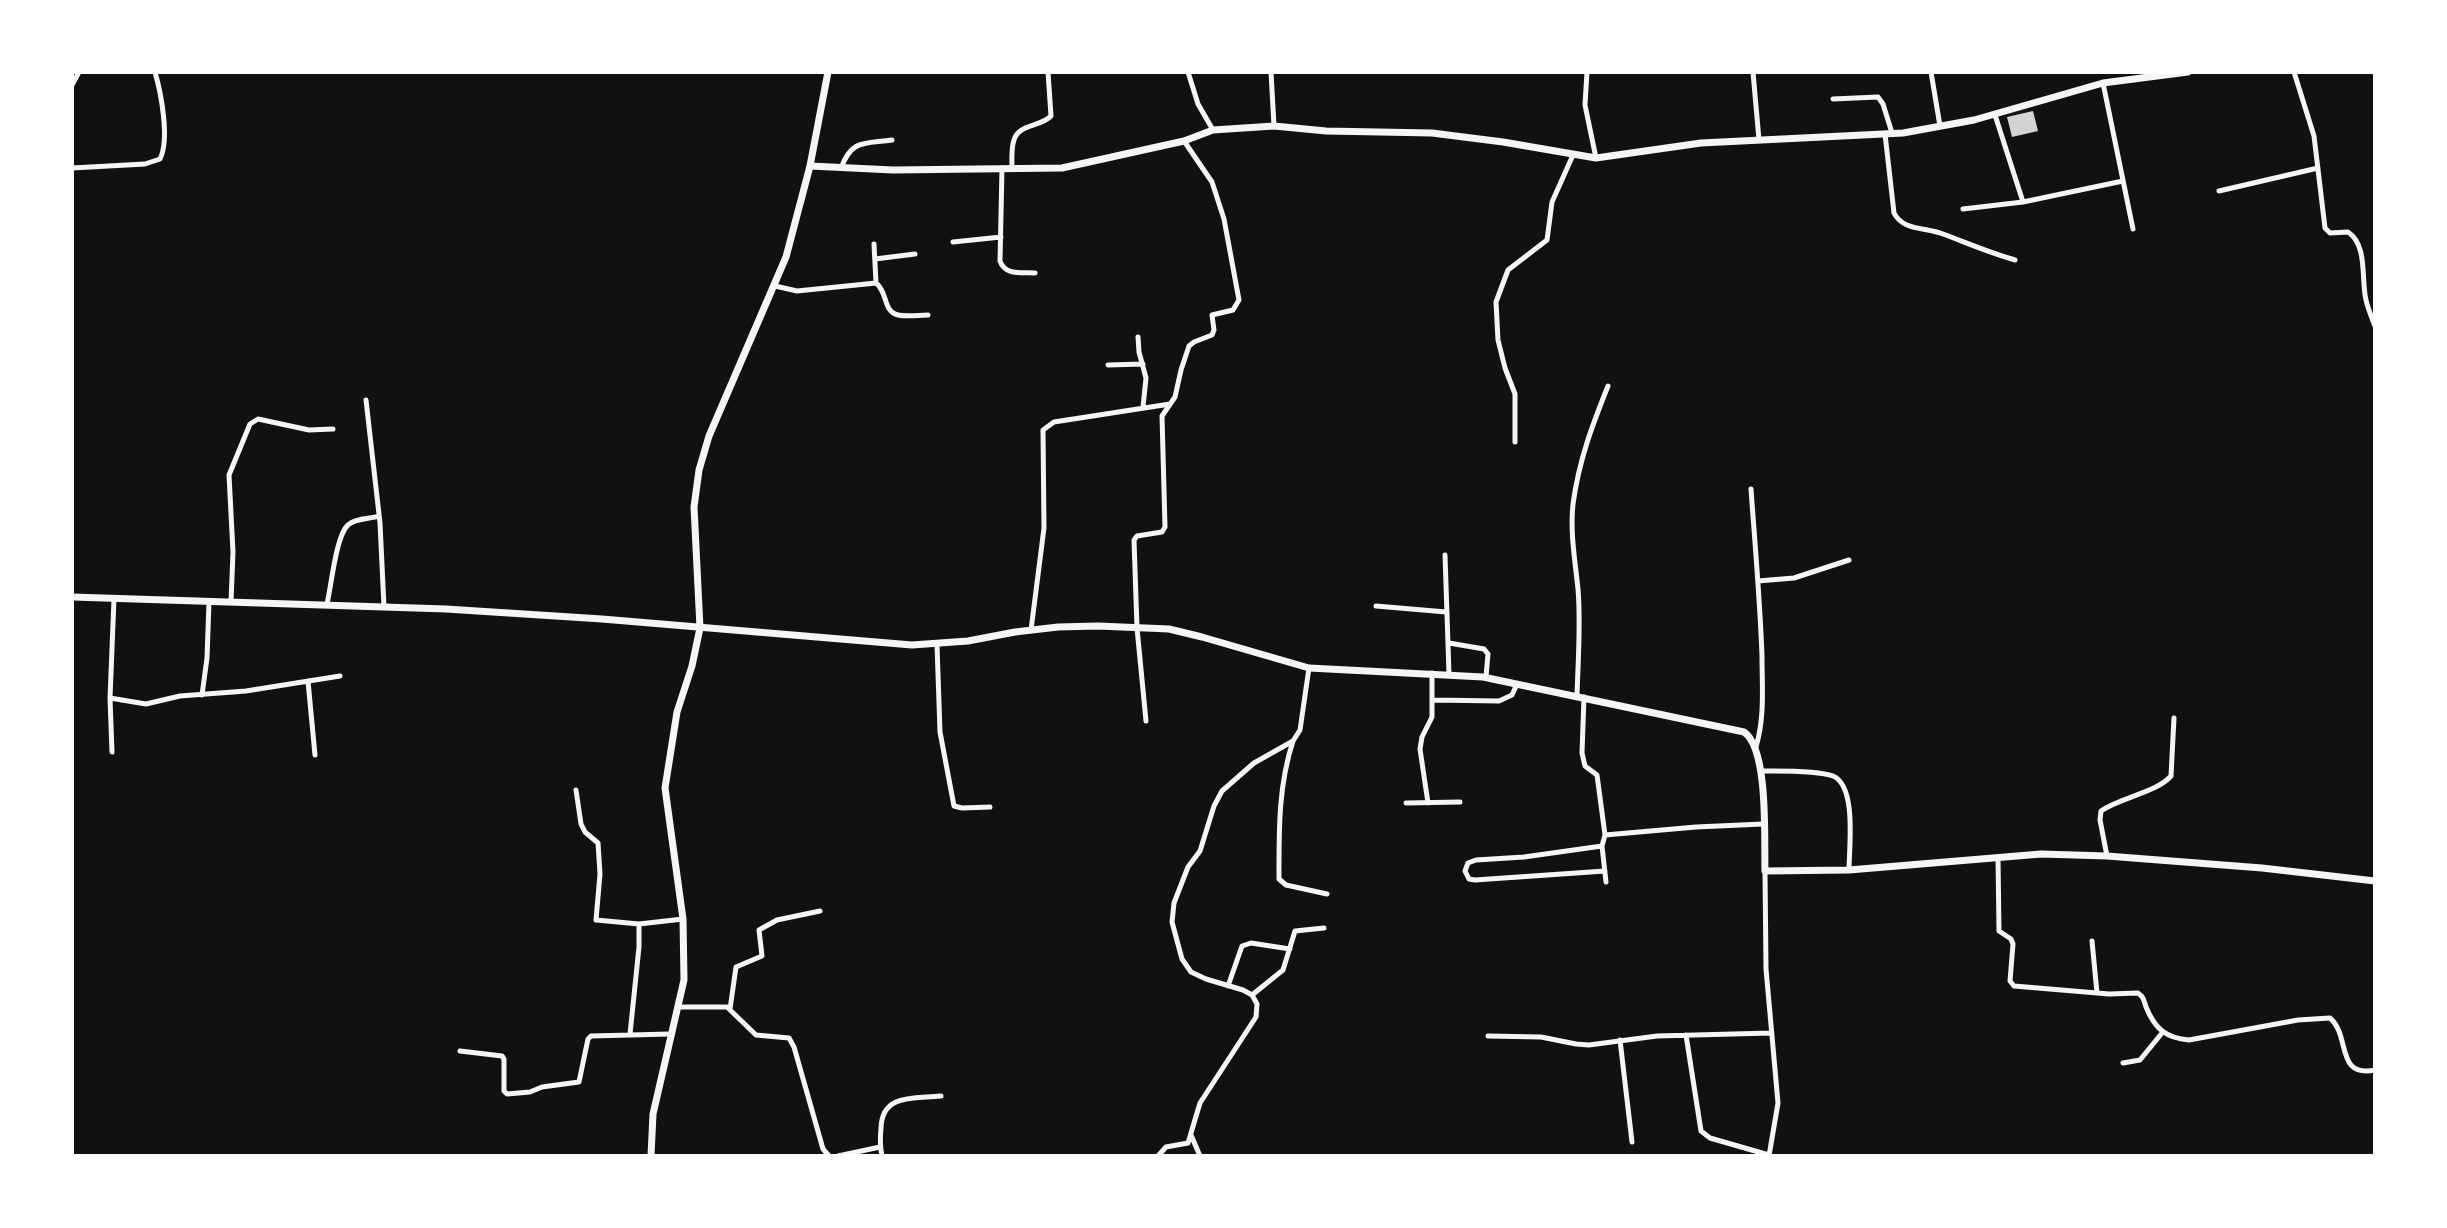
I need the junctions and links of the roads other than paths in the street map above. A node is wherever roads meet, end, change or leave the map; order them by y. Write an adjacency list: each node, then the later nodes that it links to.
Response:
1 (79, 72): 13 (street)
2 (155, 72): 26 (street)
3 (828, 72): 25 (street)
4 (1048, 72): 29 (street)
5 (1188, 72): 18 (street)
6 (1271, 72): 16 (street)
7 (1587, 72): 24 (street)
8 (1753, 72): 21 (street)
9 (1931, 72): 17 (street)
10 (2188, 72): 12 (street)
11 (2294, 72): 30 (street)
12 (2103, 83): 15 (street); 31 (street)
13 (72, 85)
14 (1833, 99): 19 (street)
15 (1995, 115): 17 (street); 33 (street)
16 (1274, 126): 18 (street); 23 (street)
17 (1940, 127): 19 (street)
18 (1213, 130): 22 (street)
19 (1889, 133): 21 (street); 41 (street)
20 (892, 140): 27 (street)
21 (1759, 140): 24 (street)
22 (1184, 141): 29 (street); 52 (street)
23 (1573, 155): 24 (street); 55 (street)
24 (1596, 158)
25 (810, 166): 27 (street); 44 (street)
26 (72, 168)
27 (842, 168): 28 (street)
28 (1002, 168): 29 (street); 36 (street)
29 (1012, 168)
30 (2318, 168): 32 (street); 46 (street)
31 (2123, 181): 33 (street); 35 (street)
32 (2220, 191)
33 (2024, 202): 34 (street)
34 (1964, 209)
35 (2133, 229)
36 (1001, 237): 37 (street); 42 (street)
37 (953, 242)
38 (874, 244): 40 (street)
39 (915, 254): 40 (street)
40 (875, 259): 43 (street)
41 (2015, 260)
42 (1035, 273)
43 (876, 284): 44 (street); 45 (street)
44 (775, 286): 69 (street)
45 (928, 315)
46 (2375, 326)
47 (1138, 337): 48 (street)
48 (1143, 364): 49 (street); 53 (street)
49 (1108, 365)
50 (1608, 386): 82 (street)
51 (366, 400): 57 (street)
52 (1170, 404): 53 (street); 70 (street)
53 (1143, 407): 71 (street)
54 (333, 429): 64 (street)
55 (1514, 442)
56 (1751, 489): 60 (street)
57 (379, 516): 65 (street); 67 (street)
58 (1445, 555): 68 (street)
59 (1849, 560): 60 (street)
60 (1758, 581): 88 (street)
61 (72, 597): 62 (street)
62 (114, 599): 63 (street); 83 (street)
63 (209, 602): 64 (street); 81 (street)
64 (231, 602): 65 (street)
65 (327, 604): 67 (street)
66 (1376, 606): 68 (street)
67 (384, 607): 69 (street)
68 (1446, 612): 72 (street)
69 (700, 628): 73 (street); 109 (street)
70 (1137, 628): 71 (street); 74 (street); 86 (street)
71 (1031, 630): 73 (street)
72 (1449, 643): 76 (street); 78 (street)
73 (937, 645): 96 (street)
74 (1309, 668): 75 (street); 87 (street)
75 (1432, 673): 76 (street); 84 (street)
76 (1449, 674): 78 (street)
77 (340, 676): 79 (street)
78 (1486, 677): 80 (street)
79 (308, 681): 81 (street); 90 (street)
80 (1517, 684): 82 (street); 84 (street)
81 (202, 695): 83 (street)
82 (1580, 697): 88 (street); 98 (street)
83 (110, 698): 89 (street)
84 (1433, 700): 95 (street)
85 (2174, 718): 100 (street)
86 (1146, 721)
87 (1293, 741): 107 (street); 114 (street)
88 (1756, 747): 91 (street)
89 (112, 752)
90 (315, 755)
91 (1761, 771): 97 (street); 102 (street)
92 (576, 790): 110 (street)
93 (1460, 802): 95 (street)
94 (1406, 803): 95 (street)
95 (1428, 803)
96 (990, 807)
97 (1763, 824): 98 (street); 104 (street)
98 (1605, 835): 99 (street)
99 (1602, 846): 103 (street); 103 (street)
100 (2107, 856): 101 (street); 106 (street)
101 (1998, 857): 102 (street); 115 (street)
102 (1849, 870): 104 (street)
103 (1605, 871): 105 (street)
104 (1765, 871): 119 (street)
105 (1606, 881)
106 (2375, 881)
107 (1327, 894)
108 (820, 911): 118 (street)
109 (683, 919): 110 (street); 117 (street)
110 (639, 924): 121 (street)
111 (1324, 928): 113 (street)
112 (2092, 941): 115 (street)
113 (1290, 949): 114 (street); 116 (street)
114 (1228, 986): 116 (street)
115 (2097, 993): 120 (street)
116 (1252, 995): 130 (street)
117 (679, 1007): 118 (street); 122 (street)
118 (730, 1009): 134 (street)
119 (1771, 1033): 123 (street); 139 (street)
120 (2162, 1033): 127 (street); 128 (street)
121 (630, 1034): 122 (street); 126 (street)
122 (670, 1034): 133 (street)
123 (1686, 1035): 125 (street); 139 (street)
124 (1488, 1036): 125 (street)
125 (1620, 1040): 131 (street)
126 (460, 1051)
127 (2123, 1063)
128 (2375, 1070)
129 (941, 1096): 132 (street)
130 (1191, 1135): 137 (street); 138 (street)
131 (1632, 1142)
132 (880, 1147): 135 (street); 136 (street)
133 (651, 1156)
134 (829, 1156)
135 (838, 1156)
136 (882, 1156)
137 (1158, 1156)
138 (1200, 1156)
139 (1769, 1156)

